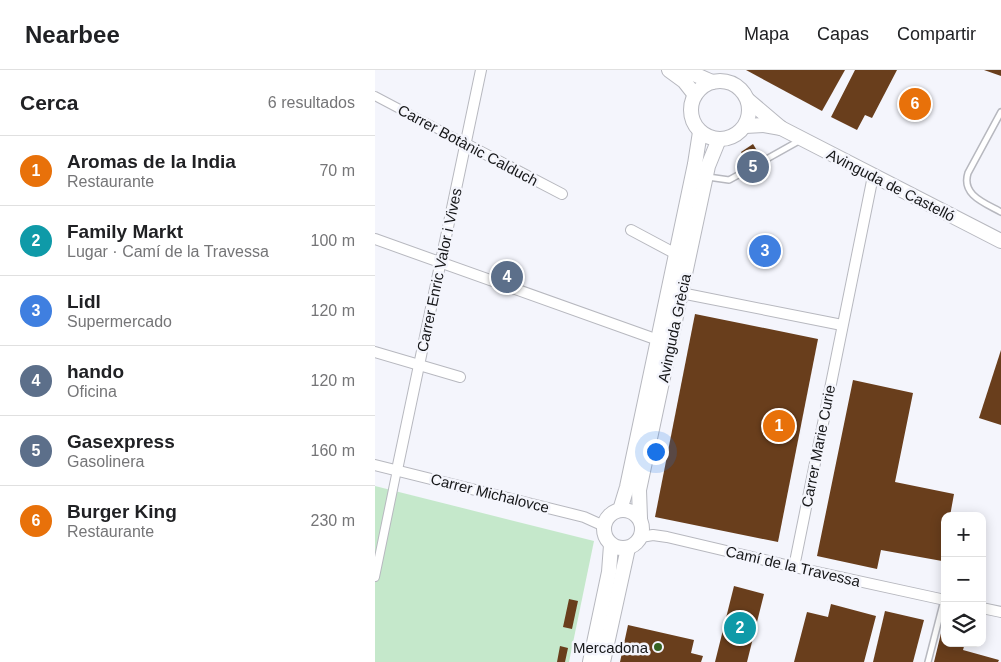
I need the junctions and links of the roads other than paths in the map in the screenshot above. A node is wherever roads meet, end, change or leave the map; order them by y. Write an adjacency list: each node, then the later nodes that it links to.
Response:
1 (481, 70): 14 (street, Carrer Enric Valor i Vives)
2 (669, 70): 5 (main road)
3 (685, 70): 4 (main road)
4 (715, 78): 5 (main road); 7 (main road)
5 (695, 95): 11 (main road)
6 (375, 96): 14 (street, Carrer Botànic Calduch)
7 (748, 100): 9 (main road); 10 (main road, Avinguda de Castelló)
8 (1001, 112): 20 (lane)
9 (745, 126): 10 (main road, Avinguda de Castelló); 13 (main road)
10 (781, 128): 12 (main road, Avinguda de Castelló)
11 (700, 132): 13 (main road); 24 (main road, Avinguda Grècia)
12 (799, 137): 15 (lane); 17 (main road, Avinguda de Castelló)
13 (719, 139): 18 (main road, Avinguda Grècia)
14 (466, 144): 19 (street, Carrer Botànic Calduch); 25 (street, Carrer Enric Valor i Vives)
15 (763, 161)
16 (751, 168): 18 (lane)
17 (873, 176): 23 (main road, Avinguda de Castelló); 27 (street, Carrer Marie Curie)
18 (705, 177): 26 (main road, Avinguda Grècia)
19 (562, 194)
20 (1001, 212)
21 (631, 230): 24 (street)
22 (375, 239): 25 (street)
23 (1001, 241)
24 (676, 254): 28 (main road, Avinguda Grècia)
25 (441, 263): 28 (street); 30 (street, Carrer Enric Valor i Vives)
26 (681, 293): 27 (street); 35 (main road, Avinguda Grècia)
27 (842, 325): 40 (street, Carrer Marie Curie)
28 (658, 340): 34 (main road, Avinguda Grècia)
29 (375, 352): 30 (street)
30 (419, 366): 31 (street); 33 (street, Carrer Enric Valor i Vives)
31 (460, 378)
32 (375, 465): 33 (street, Carrer Michalovce)
33 (397, 470): 36 (street, Carrer Michalovce); 41 (street)
34 (620, 510): 35 (main road); 36 (main road)
35 (640, 518): 37 (main road)
36 (604, 526): 38 (main road)
37 (641, 537): 39 (main road); 40 (street, Camí de la Travessa)
38 (611, 545): 39 (main road); 46 (main road)
39 (628, 548): 47 (main road)
40 (794, 567): 42 (street, Camí de la Travessa)
41 (375, 577)
42 (941, 599)
43 (944, 602): 48 (lane)
44 (986, 609): 45 (street)
45 (1001, 612)
46 (590, 662)
47 (603, 662)
48 (928, 662)

